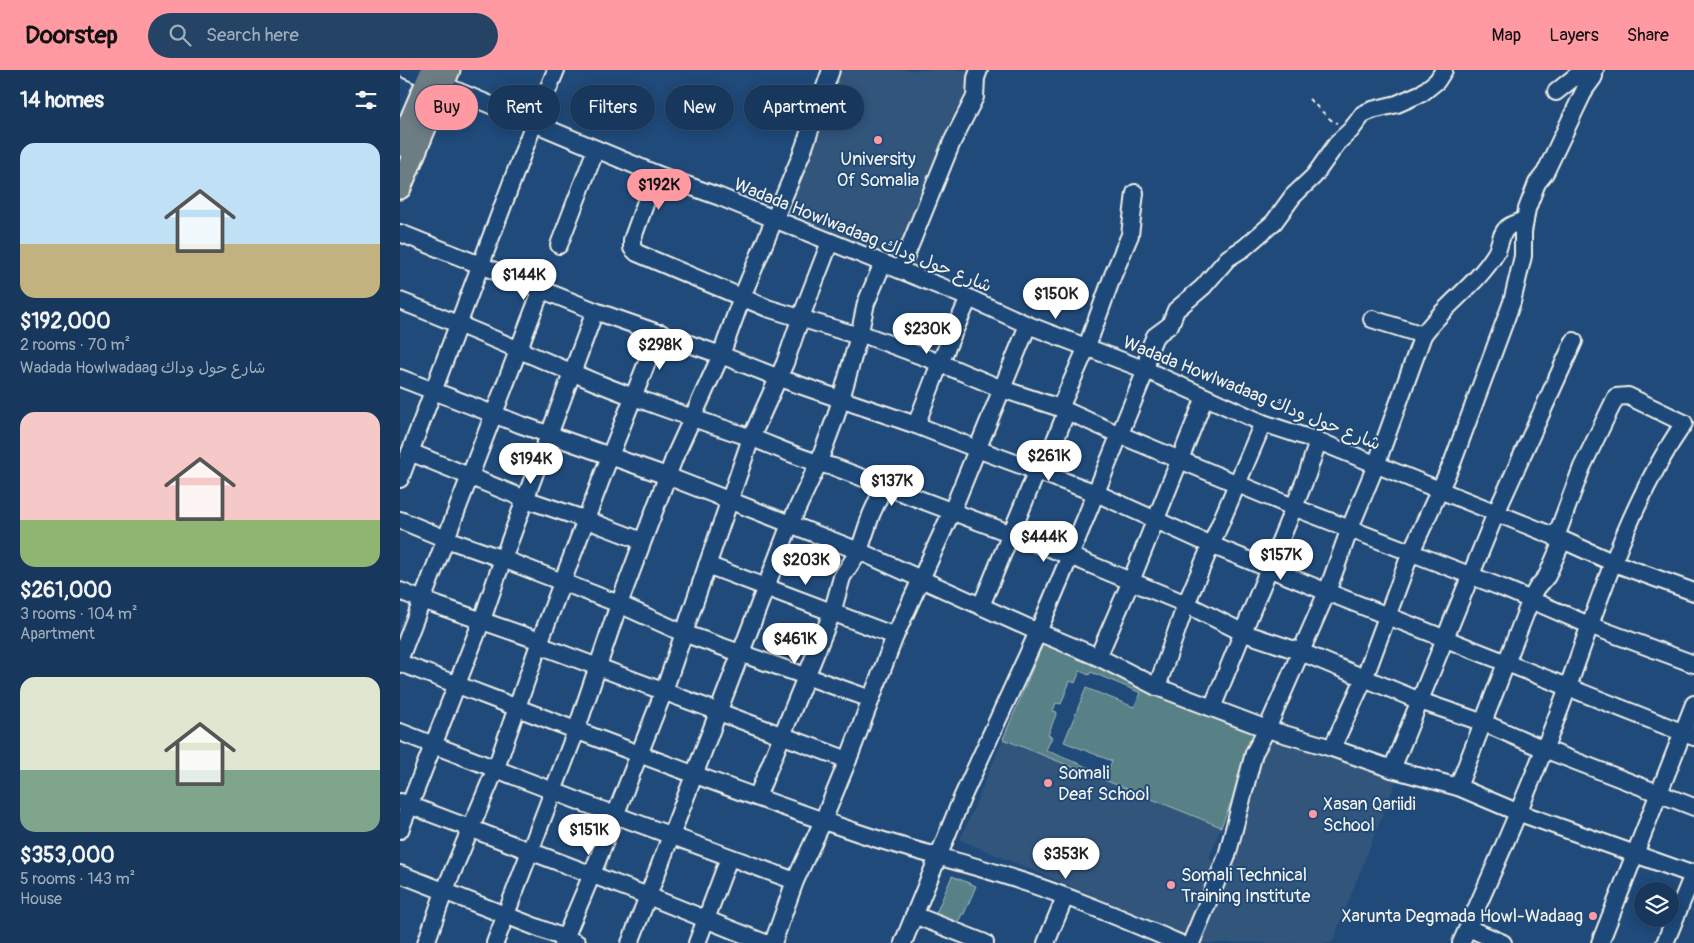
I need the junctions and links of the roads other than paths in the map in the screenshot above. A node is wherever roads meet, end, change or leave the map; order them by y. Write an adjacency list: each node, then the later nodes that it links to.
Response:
1 (407, 70): 7 (street, Wadada Howlwadaag شارع حول وداك)
2 (556, 70): 8 (street)
3 (831, 70): 18 (street)
4 (979, 70): 25 (street)
5 (1444, 70): 43 (street)
6 (1594, 73): 9 (street); 19 (street)
7 (438, 76): 10 (street, Wadada Howlwadaag شارع حول وداك); 13 (main road); 16 (main road)
8 (549, 85)
9 (1556, 92)
10 (488, 100)
11 (531, 130): 24 (street)
12 (551, 130): 14 (street, Wadada Howlwadaag شارع حول وداك)
13 (400, 145)
14 (596, 149): 15 (street, Wadada Howlwadaag شارع حول وداك); 22 (street)
15 (656, 174): 18 (street, Wadada Howlwadaag شارع حول وداك); 27 (street)
16 (400, 188)
17 (1135, 193): 39 (street)
18 (774, 220): 21 (street, Wadada Howlwadaag شارع حول وداك); 27 (street)
19 (1525, 220): 36 (street); 73 (street)
20 (400, 233): 24 (street)
21 (830, 242): 23 (street, Wadada Howlwadaag شارع حول وداك); 31 (street)
22 (559, 245)
23 (883, 263): 25 (street, Wadada Howlwadaag شارع حول وداك); 37 (street)
24 (480, 266): 26 (street); 33 (street)
25 (900, 270): 28 (street, Wadada Howlwadaag شارع حول وداك)
26 (541, 291): 30 (street); 40 (street)
27 (742, 297): 31 (street); 41 (street)
28 (968, 298): 34 (street, Wadada Howlwadaag شارع حول وداك); 42 (street)
29 (400, 301): 33 (street)
30 (595, 311): 35 (street); 44 (street)
31 (800, 317): 37 (street); 46 (street)
32 (1372, 319): 36 (street)
33 (458, 324): 40 (street); 48 (street)
34 (1028, 325): 39 (street, Wadada Howlwadaag شارع حول وداك); 47 (street)
35 (661, 333): 41 (street); 49 (street)
36 (1423, 335): 66 (street)
37 (859, 336): 42 (street); 51 (street)
38 (1574, 341): 79 (street)
39 (1086, 348): 43 (street, Wadada Howlwadaag شارع حول وداك); 52 (street)
40 (520, 349): 44 (street); 53 (street)
41 (721, 354): 46 (street); 54 (street)
42 (940, 363): 47 (street); 56 (street)
43 (1146, 370): 50 (street, Wadada Howlwadaag شارع حول وداك); 58 (street)
44 (572, 372): 49 (street); 57 (street)
45 (400, 378): 48 (street)
46 (779, 378): 51 (street); 59 (street)
47 (1002, 389): 52 (street); 61 (street)
48 (433, 392): 53 (street); 62 (street)
49 (633, 397): 54 (street); 63 (street)
50 (1205, 397): 55 (street, Wadada Howlwadaag شارع حول وداك); 64 (street)
51 (841, 398): 56 (street); 65 (street)
52 (1060, 408): 58 (street); 67 (street)
53 (493, 413): 57 (street); 68 (street)
54 (692, 419): 59 (street); 69 (street)
55 (1263, 423): 60 (street, Wadada Howlwadaag شارع حول وداك); 71 (street)
56 (916, 425): 61 (street)
57 (550, 435): 63 (street); 75 (street)
58 (1120, 435): 64 (street); 74 (street)
59 (751, 438): 65 (street); 76 (street)
60 (1318, 441): 66 (street, Wadada Howlwadaag شارع حول وداك); 77 (street)
61 (976, 449): 67 (street); 78 (street)
62 (410, 452): 68 (street); 70 (street)
63 (610, 456): 69 (street); 81 (street)
64 (1179, 460): 71 (street); 82 (street)
65 (818, 464): 72 (street); 83 (street)
66 (1376, 465): 73 (street, Wadada Howlwadaag شارع حول وداك); 84 (street)
67 (1037, 471): 74 (street); 85 (street)
68 (470, 476): 75 (street); 87 (street)
69 (667, 476): 76 (street); 88 (street)
70 (400, 479)
71 (1237, 483): 77 (street); 89 (street)
72 (884, 486): 78 (street); 90 (street)
73 (1440, 490): 79 (street, Wadada Howlwadaag شارع حول وداك); 91 (street)
74 (1096, 493): 82 (street); 92 (street)
75 (525, 499): 81 (street); 93 (street)
76 (728, 501): 83 (street); 95 (street)
77 (1293, 507): 84 (street); 96 (street)
78 (952, 511): 85 (street); 98 (street)
79 (1496, 513): 86 (street, Wadada Howlwadaag شارع حول وداك); 97 (street)
80 (400, 520): 87 (street)
81 (587, 520): 88 (street); 100 (street)
82 (1155, 520): 89 (street); 99 (street)
83 (790, 524): 90 (street); 101 (street)
84 (1350, 528): 91 (street); 103 (street)
85 (1011, 533): 92 (street); 109 (street)
86 (1556, 537): 94 (street, Wadada Howlwadaag شارع حول وداك); 94 (street); 106 (street)
87 (446, 539): 93 (street); 105 (street)
88 (642, 541): 107 (street)
89 (1211, 545): 96 (street); 108 (street)
90 (859, 551): 98 (street); 110 (street)
91 (1411, 552): 97 (street); 111 (street)
92 (1070, 556): 99 (street); 114 (street)
93 (503, 559): 100 (street); 112 (street)
94 (1614, 563): 104 (street, Wadada Howlwadaag شارع حول وداك); 113 (street)
95 (707, 565): 101 (street); 115 (street)
96 (1269, 569): 103 (street); 116 (street)
97 (1470, 576): 106 (street); 118 (street)
98 (921, 580): 109 (street); 117 (street)
99 (1131, 581): 108 (street); 122 (street)
100 (563, 582): 107 (street); 119 (street)
101 (766, 588): 110 (street); 120 (street)
102 (400, 591): 105 (street)
103 (1326, 592): 111 (street); 121 (street)
104 (1694, 592)
105 (422, 600): 112 (street); 123 (street)
106 (1531, 600): 113 (street); 125 (street)
107 (620, 604): 115 (street); 127 (street)
108 (1186, 604): 116 (street); 131 (street)
109 (981, 606): 114 (street)
110 (832, 612): 117 (street); 128 (street)
111 (1386, 616): 118 (street); 129 (street)
112 (482, 620): 119 (street); 130 (street)
113 (1589, 625): 126 (street); 132 (street)
114 (1038, 632): 122 (street); 168 (street)
115 (683, 633): 120 (street); 133 (street)
116 (1244, 633): 121 (street); 137 (street)
117 (895, 636): 134 (street)
118 (1446, 638): 125 (street); 135 (street)
119 (540, 641): 127 (street); 138 (street)
120 (741, 652): 128 (street); 139 (street)
121 (1301, 652): 129 (street); 141 (street)
122 (1098, 657): 131 (street)
123 (400, 658)
124 (400, 663): 130 (street)
125 (1507, 664): 132 (street); 140 (street)
126 (1694, 664)
127 (598, 666): 133 (street); 142 (street)
128 (808, 676): 134 (street); 145 (street)
129 (1364, 679): 135 (street); 147 (street)
130 (456, 685): 138 (street); 146 (street)
131 (1157, 687): 137 (street)
132 (1567, 688): 144 (street); 148 (street)
133 (664, 691): 139 (street); 149 (street)
134 (871, 699): 150 (street)
135 (1420, 701): 140 (street); 152 (street)
136 (1694, 704): 144 (street)
137 (1212, 708): 141 (street)
138 (516, 709): 142 (street); 151 (street)
139 (718, 712): 145 (street); 153 (street)
140 (1484, 723): 148 (street); 154 (street)
141 (1267, 729): 147 (street); 192 (street)
142 (576, 731): 149 (street); 155 (street)
143 (400, 732): 146 (street)
144 (1688, 735): 156 (street)
145 (782, 737): 150 (street); 157 (street)
146 (433, 744): 151 (street); 158 (street)
147 (1332, 748): 152 (street)
148 (1544, 749): 156 (street); 160 (street)
149 (639, 754): 153 (street); 161 (street)
150 (848, 760): 162 (street)
151 (496, 768): 155 (street); 163 (street)
152 (1392, 769): 154 (street)
153 (695, 774): 157 (street); 165 (street)
154 (1458, 787): 160 (street)
155 (554, 791): 161 (street); 166 (street)
156 (1658, 794): 159 (street); 167 (street)
157 (756, 797): 162 (street)
158 (405, 803): 163 (street); 164 (street)
159 (1694, 807)
160 (1517, 812): 167 (street); 180 (street)
161 (615, 815): 165 (street); 171 (street)
162 (823, 821): 168 (street); 173 (street)
163 (471, 828): 166 (street); 174 (street)
164 (400, 830)
165 (671, 836): 169 (street); 175 (street)
166 (530, 851): 171 (street); 178 (street)
167 (1635, 853): 172 (street); 194 (street)
168 (938, 856): 176 (street); 177 (street)
169 (729, 858): 173 (street); 179 (street)
170 (400, 874): 174 (street)
171 (592, 874): 175 (street); 181 (street)
172 (1694, 874): 195 (street)
173 (795, 881): 188 (street)
174 (444, 892): 178 (street); 183 (street)
175 (648, 896): 179 (street); 185 (street)
176 (1065, 897): 190 (street); 191 (street)
177 (914, 915): 182 (street); 189 (street)
178 (506, 916): 181 (street); 184 (street)
179 (706, 919): 186 (street); 187 (street)
180 (1464, 936): 193 (street)
181 (568, 941)
182 (979, 942)
183 (426, 943)
184 (495, 943)
185 (630, 943)
186 (697, 943)
187 (765, 943)
188 (772, 943)
189 (903, 943)
190 (1046, 943)
191 (1179, 943)
192 (1191, 943)
193 (1502, 943)
194 (1600, 943)
195 (1665, 943)

